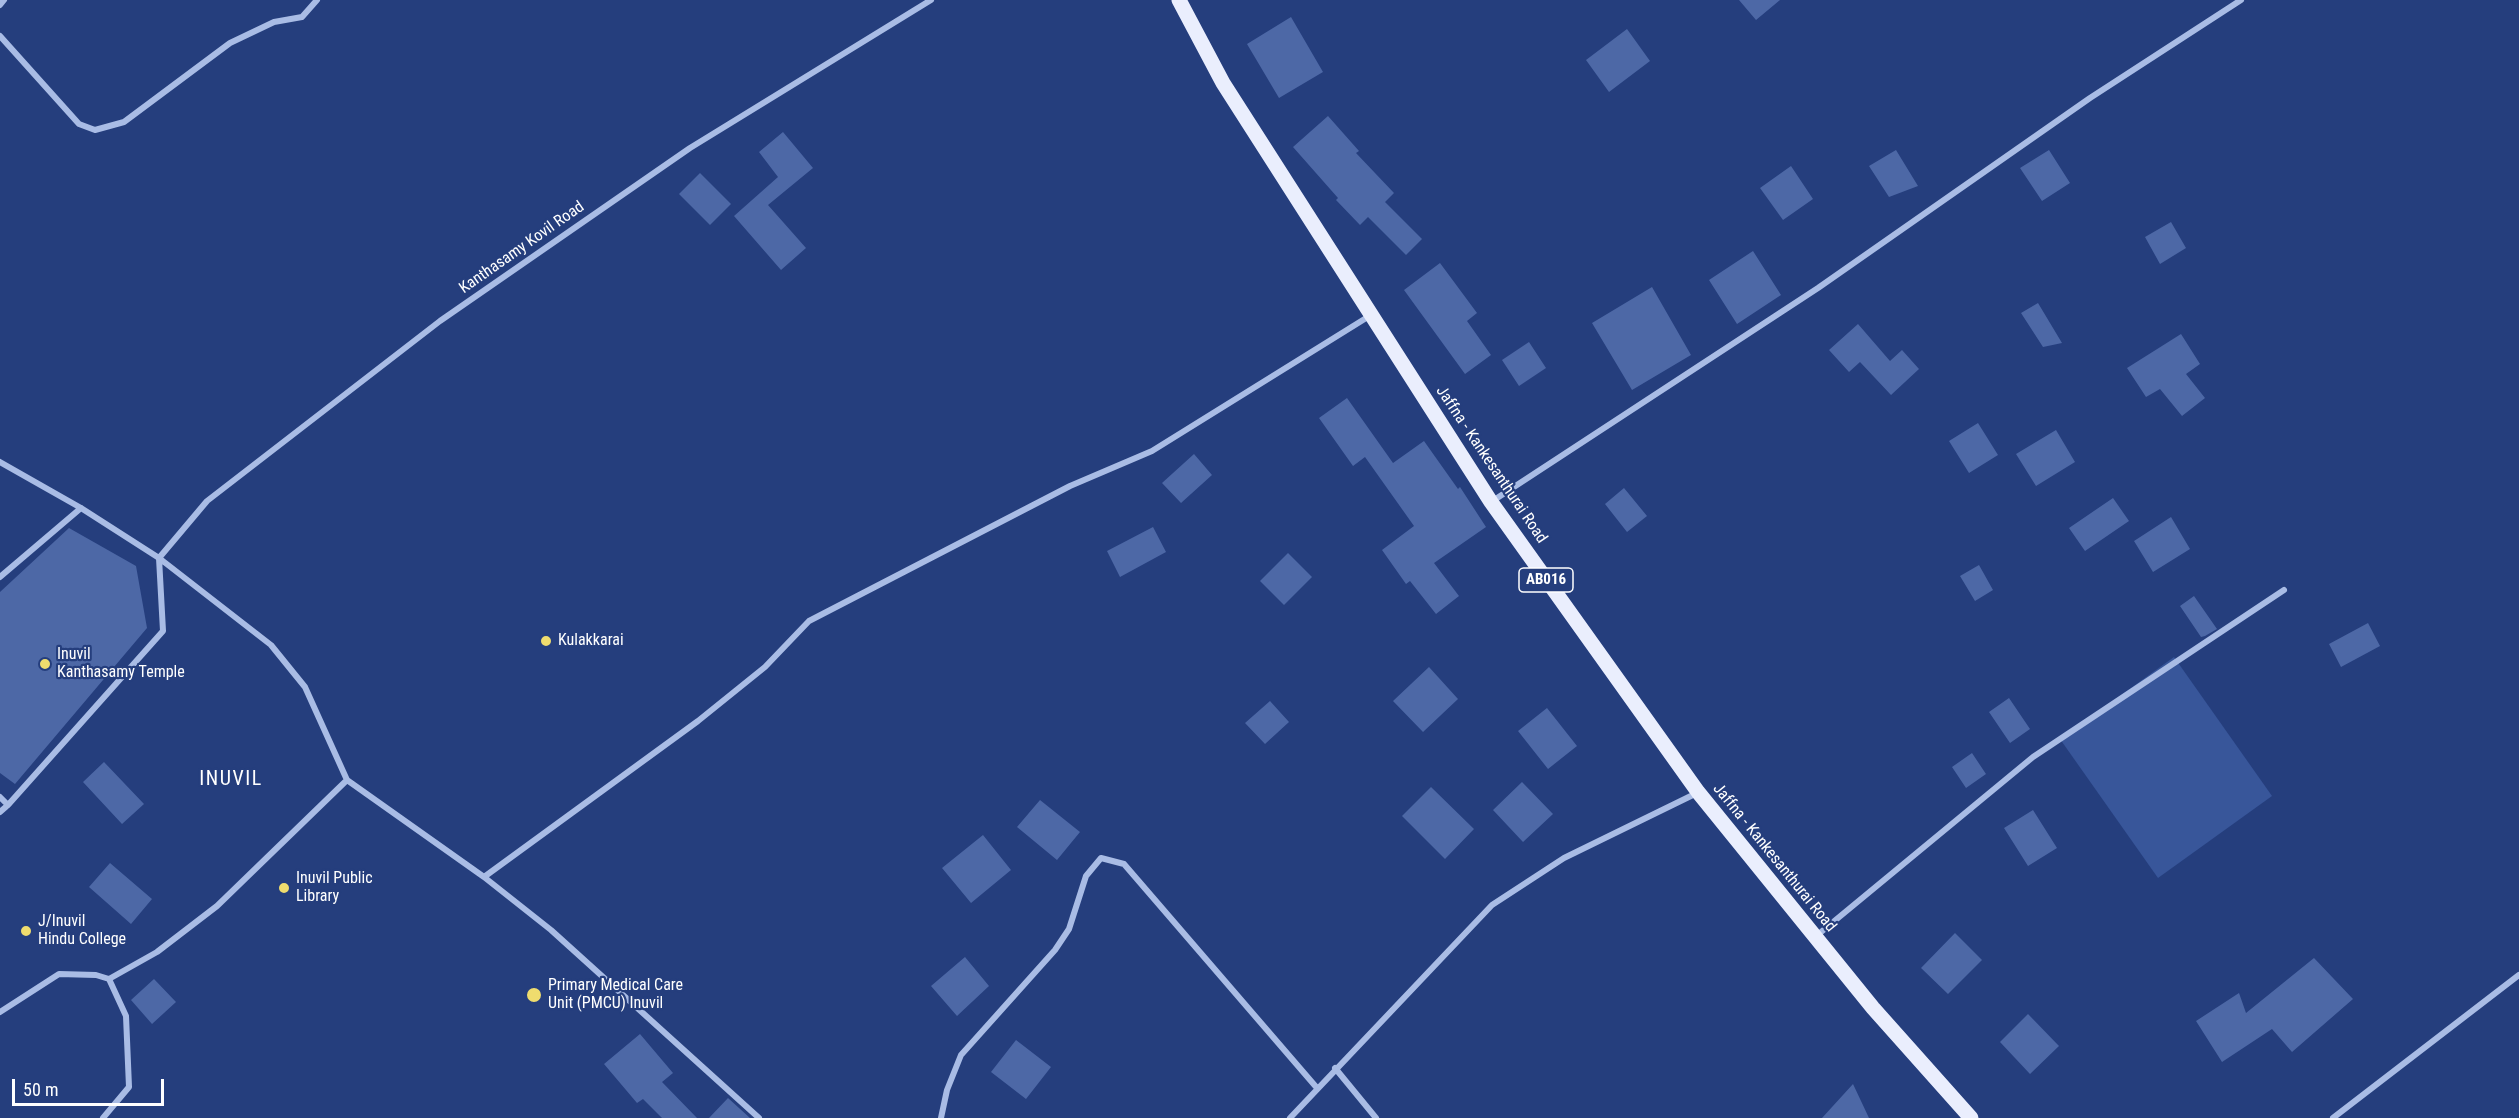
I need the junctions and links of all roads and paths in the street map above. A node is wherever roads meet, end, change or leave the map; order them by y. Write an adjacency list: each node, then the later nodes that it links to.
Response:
1 (4, 0): 6 (street)
2 (316, 0): 7 (street)
3 (931, 0): 12 (street, Kanthasamy Kovil Road)
4 (1179, 0): 8 (main road, Jaffna - Kankesanthurai Road / AB016)
5 (2241, 0): 10 (street)
6 (0, 5)
7 (0, 36)
8 (1371, 314): 10 (main road, Jaffna - Kankesanthurai Road / AB016); 20 (street)
9 (0, 462): 11 (street)
10 (1491, 502): 16 (main road, Jaffna - Kankesanthurai Road / AB016)
11 (81, 508): 12 (street); 13 (street)
12 (159, 558): 15 (street); 18 (street)
13 (0, 577)
14 (2284, 590): 21 (street)
15 (347, 780): 20 (street); 23 (street)
16 (1698, 792): 21 (main road, Jaffna - Kankesanthurai Road / AB016); 25 (street)
17 (0, 797): 18 (street)
18 (8, 805): 19 (street)
19 (0, 812)
20 (484, 877): 28 (street)
21 (1815, 937): 32 (main road, Jaffna - Kankesanthurai Road / AB016)
22 (2519, 975): 33 (street)
23 (109, 979): 24 (street); 27 (street)
24 (0, 1012)
25 (1335, 1068): 26 (street); 31 (street)
26 (1317, 1088): 29 (street); 30 (street)
27 (103, 1118)
28 (759, 1118)
29 (941, 1118)
30 (1290, 1118)
31 (1376, 1118)
32 (1971, 1118)
33 (2332, 1118)

